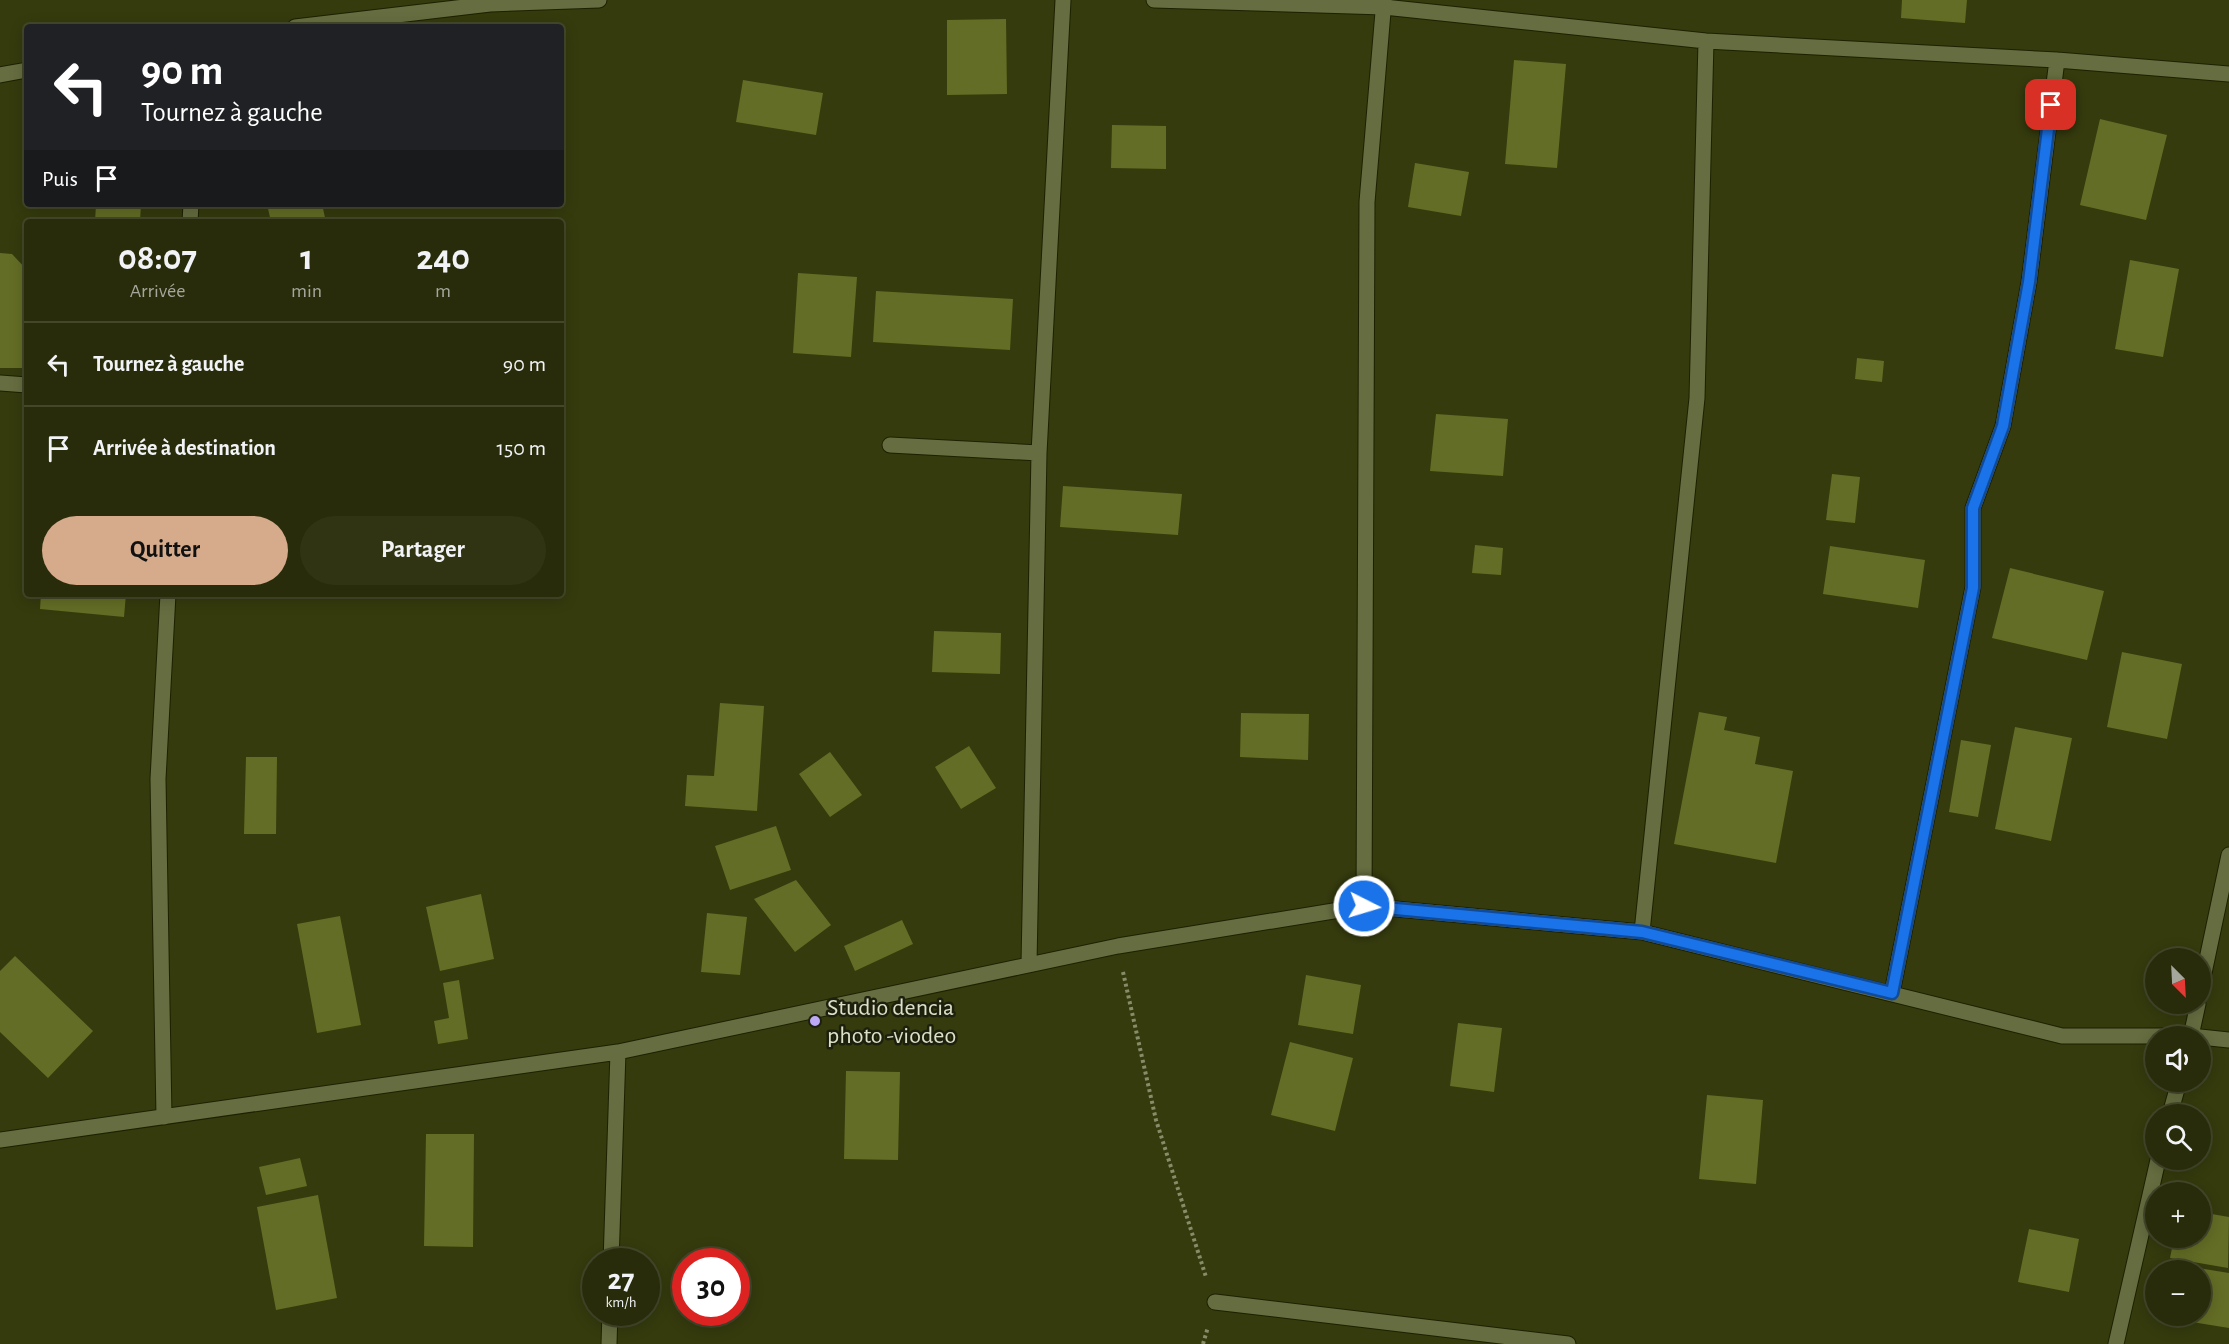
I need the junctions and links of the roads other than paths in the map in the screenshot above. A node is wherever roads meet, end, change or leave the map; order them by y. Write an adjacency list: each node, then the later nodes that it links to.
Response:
1 (599, 0): 4 (street)
2 (1063, 0): 15 (street)
3 (1154, 0): 5 (street)
4 (490, 2): 6 (street)
5 (1384, 4): 7 (street); 18 (street)
6 (318, 24)
7 (1706, 41): 8 (street); 19 (street)
8 (2057, 60): 10 (street); 22 (street)
9 (24, 71): 11 (street)
10 (2229, 74)
11 (0, 75)
12 (0, 383): 13 (street)
13 (24, 385)
14 (890, 445): 15 (street)
15 (1040, 453): 21 (street)
16 (168, 597): 27 (street)
17 (2229, 855): 20 (street)
18 (1364, 906): 19 (street); 21 (street)
19 (1642, 932): 22 (street)
20 (2209, 948)
21 (1029, 964): 26 (street)
22 (1892, 993): 23 (street)
23 (2145, 1036)
24 (2211, 1038): 25 (street)
25 (2229, 1040)
26 (618, 1052): 27 (street); 30 (street)
27 (164, 1117): 28 (street)
28 (0, 1140)
29 (2156, 1170): 35 (street)
30 (611, 1248)
31 (1215, 1302): 34 (street)
32 (610, 1326): 33 (street)
33 (609, 1344)
34 (1568, 1344)
35 (2116, 1344)

